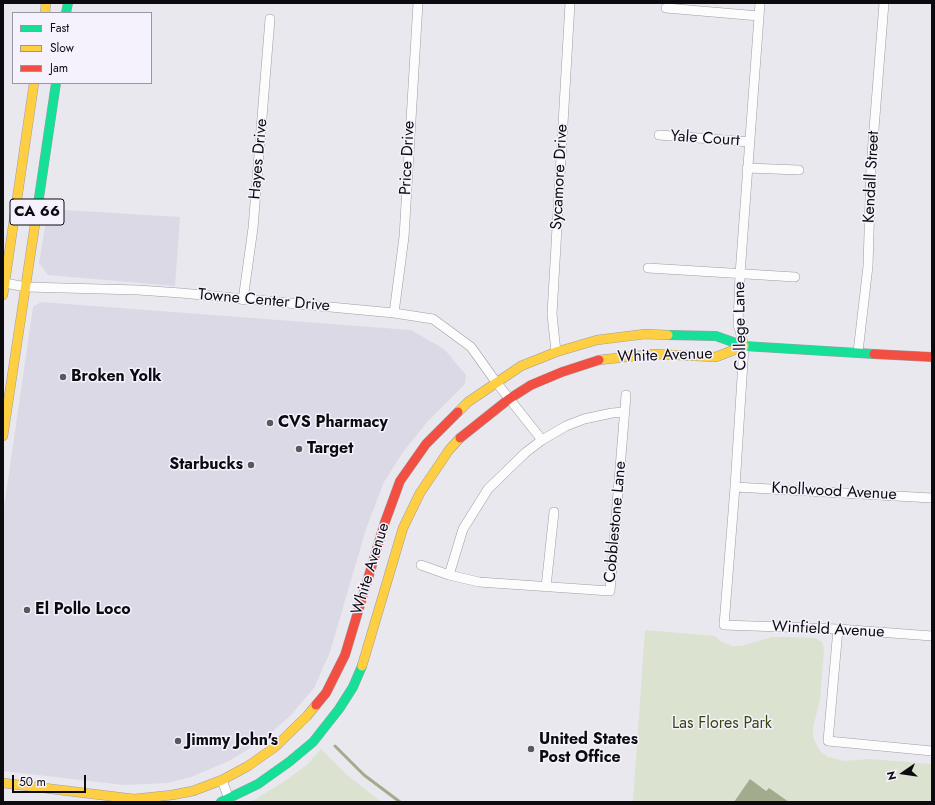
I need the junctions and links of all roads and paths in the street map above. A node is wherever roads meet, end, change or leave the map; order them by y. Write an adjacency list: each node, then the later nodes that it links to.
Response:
1 (418, 3): 21 (street, Price Drive)
2 (570, 3): 23 (street, Sycamore Drive)
3 (760, 3): 6 (street, College Lane)
4 (884, 3): 24 (street, Kendall Street)
5 (666, 8): 6 (street)
6 (759, 16): 11 (street, College Lane)
7 (270, 19): 20 (street, Hayes Drive)
8 (34, 84): 17 (main road, CA 66)
9 (56, 84): 18 (main road, CA 66)
10 (659, 135): 11 (street, Yale Court)
11 (750, 142): 12 (street, College Lane)
12 (747, 168): 13 (street, Yale Court); 15 (street, College Lane)
13 (799, 170)
14 (648, 268): 15 (street)
15 (740, 274): 16 (street); 22 (street, College Lane)
16 (795, 277)
17 (5, 283): 18 (street, Towne Center Drive); 19 (main road, CA 66)
18 (26, 286): 20 (street, Towne Center Drive); 30 (main road, CA 66)
19 (3, 295)
20 (243, 300): 21 (street, Towne Center Drive)
21 (394, 313): 26 (street, Towne Center Drive)
22 (744, 346): 23 (main road, White Avenue); 24 (main road, White Avenue); 28 (main road, White Avenue); 32 (street, College Lane)
23 (556, 352): 26 (main road, White Avenue)
24 (858, 352): 25 (main road, White Avenue)
25 (932, 357)
26 (496, 382): 28 (street, Towne Center Drive); 42 (main road, White Avenue)
27 (626, 395): 29 (street, Cobblestone Lane)
28 (509, 399): 31 (street, Towne Center Drive); 44 (main road, White Avenue)
29 (625, 412): 31 (street); 37 (street, Cobblestone Lane)
30 (3, 436)
31 (542, 440): 36 (street)
32 (735, 487): 33 (street, Knollwood Avenue); 38 (street, College Lane)
33 (932, 498)
34 (554, 512): 37 (street)
35 (421, 565): 36 (street, Cobblestone Lane)
36 (449, 575): 37 (street, Cobblestone Lane)
37 (546, 587)
38 (724, 626): 39 (street, Winfield Avenue)
39 (838, 629): 40 (street, Winfield Avenue); 41 (street)
40 (932, 636)
41 (932, 751)
42 (222, 780): 43 (main road, White Avenue); 44 (street)
43 (3, 783)
44 (226, 801)

